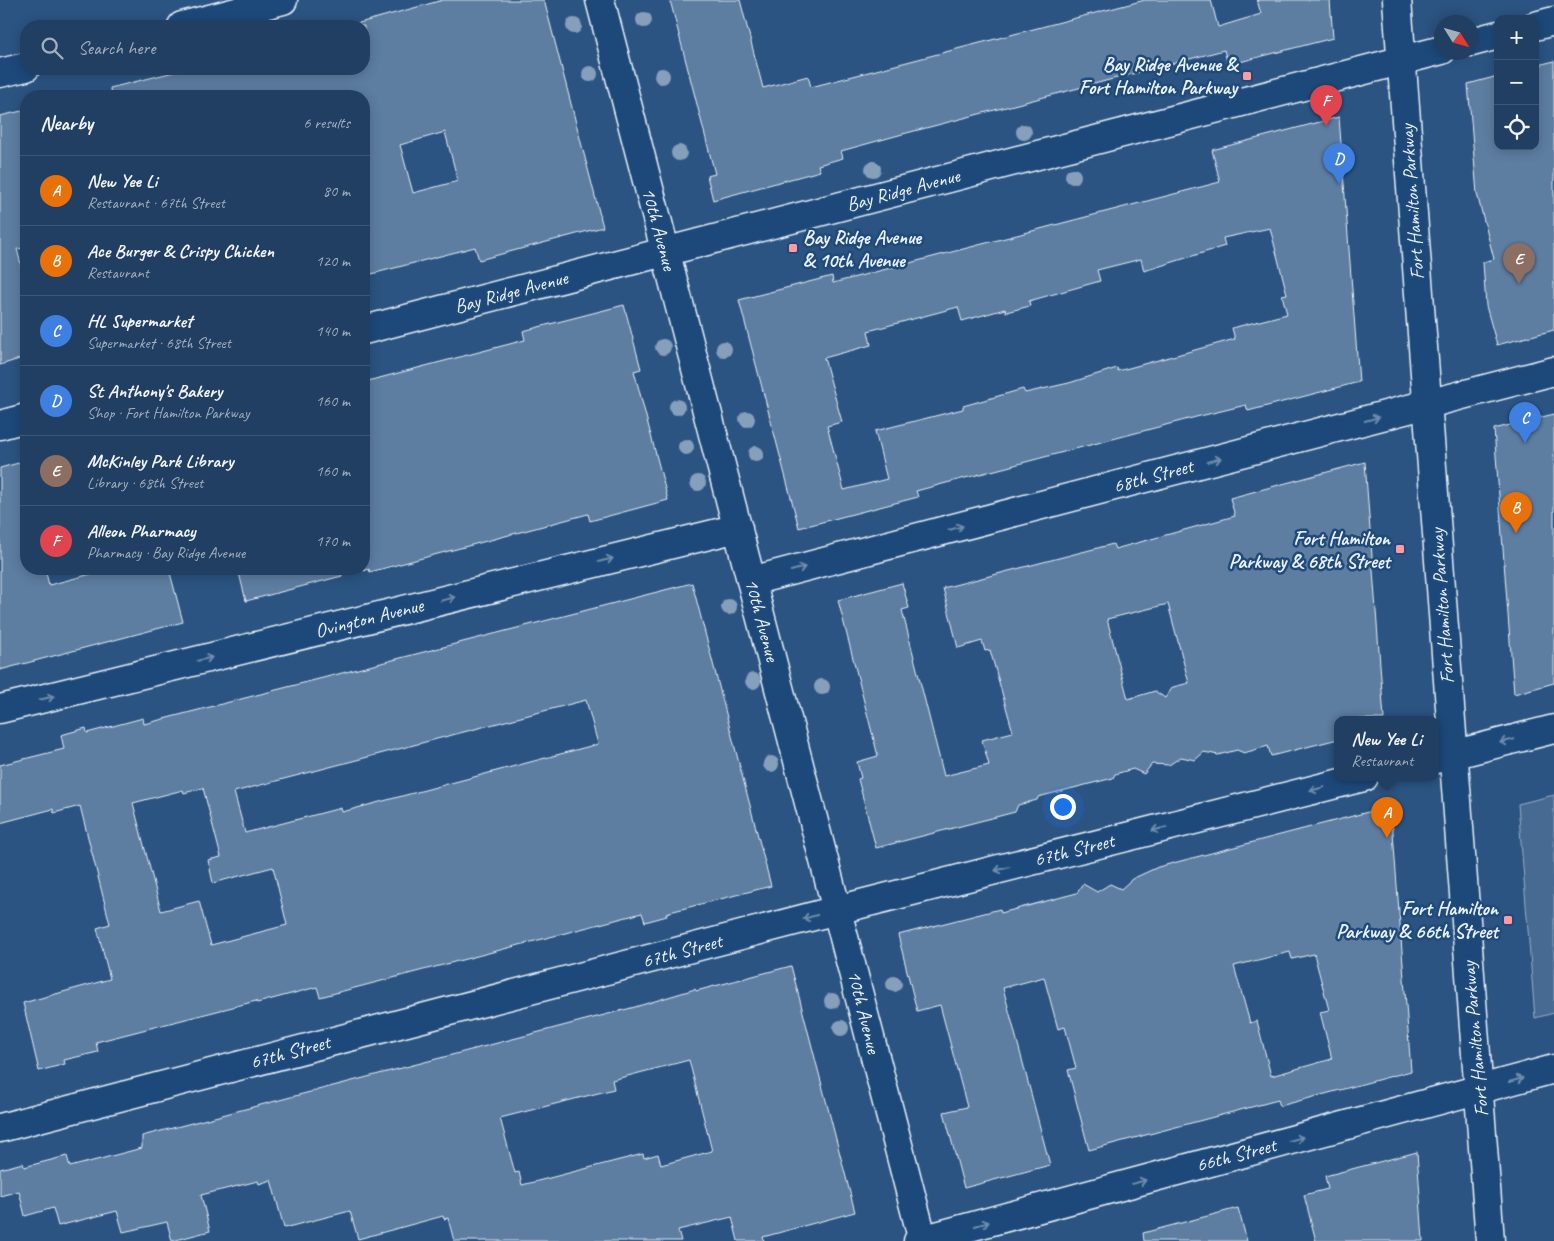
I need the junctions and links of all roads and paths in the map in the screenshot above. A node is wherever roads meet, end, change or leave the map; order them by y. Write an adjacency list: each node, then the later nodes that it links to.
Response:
1 (283, 0): 4 (street)
2 (600, 0): 13 (street, 10th Avenue)
3 (1397, 0): 10 (street, Fort Hamilton Parkway)
4 (205, 20)
5 (1554, 21): 6 (street)
6 (1539, 25)
7 (1494, 36): 8 (street)
8 (1479, 40)
9 (1434, 52): 10 (street, Bay Ridge Avenue)
10 (1402, 60): 13 (street, Bay Ridge Avenue); 16 (street, Fort Hamilton Parkway)
11 (20, 69): 12 (street)
12 (0, 74)
13 (665, 252): 14 (street, Bay Ridge Avenue); 19 (street, 10th Avenue)
14 (370, 328)
15 (1554, 371): 16 (street, 68th Street)
16 (1427, 404): 20 (street, 68th Street, one-way to 16); 23 (street, Fort Hamilton Parkway)
17 (20, 420): 18 (street)
18 (0, 425)
19 (738, 528): 20 (street, 10th Avenue); 21 (street, Ovington Avenue, one-way to 19)
20 (751, 581): 25 (street, 10th Avenue)
21 (0, 709)
22 (1554, 729): 23 (street, one-way to 23)
23 (1444, 757): 27 (street, Fort Hamilton Parkway)
24 (1348, 781): 25 (street, 67th Street, one-way to 25)
25 (837, 910): 28 (street, 67th Street, one-way to 28); 29 (street, 10th Avenue)
26 (1554, 1069): 27 (street, 66th Street, one-way to 26)
27 (1478, 1091): 29 (street, 66th Street, one-way to 27); 30 (street, Fort Hamilton Parkway)
28 (0, 1128)
29 (921, 1241)
30 (1490, 1241)

